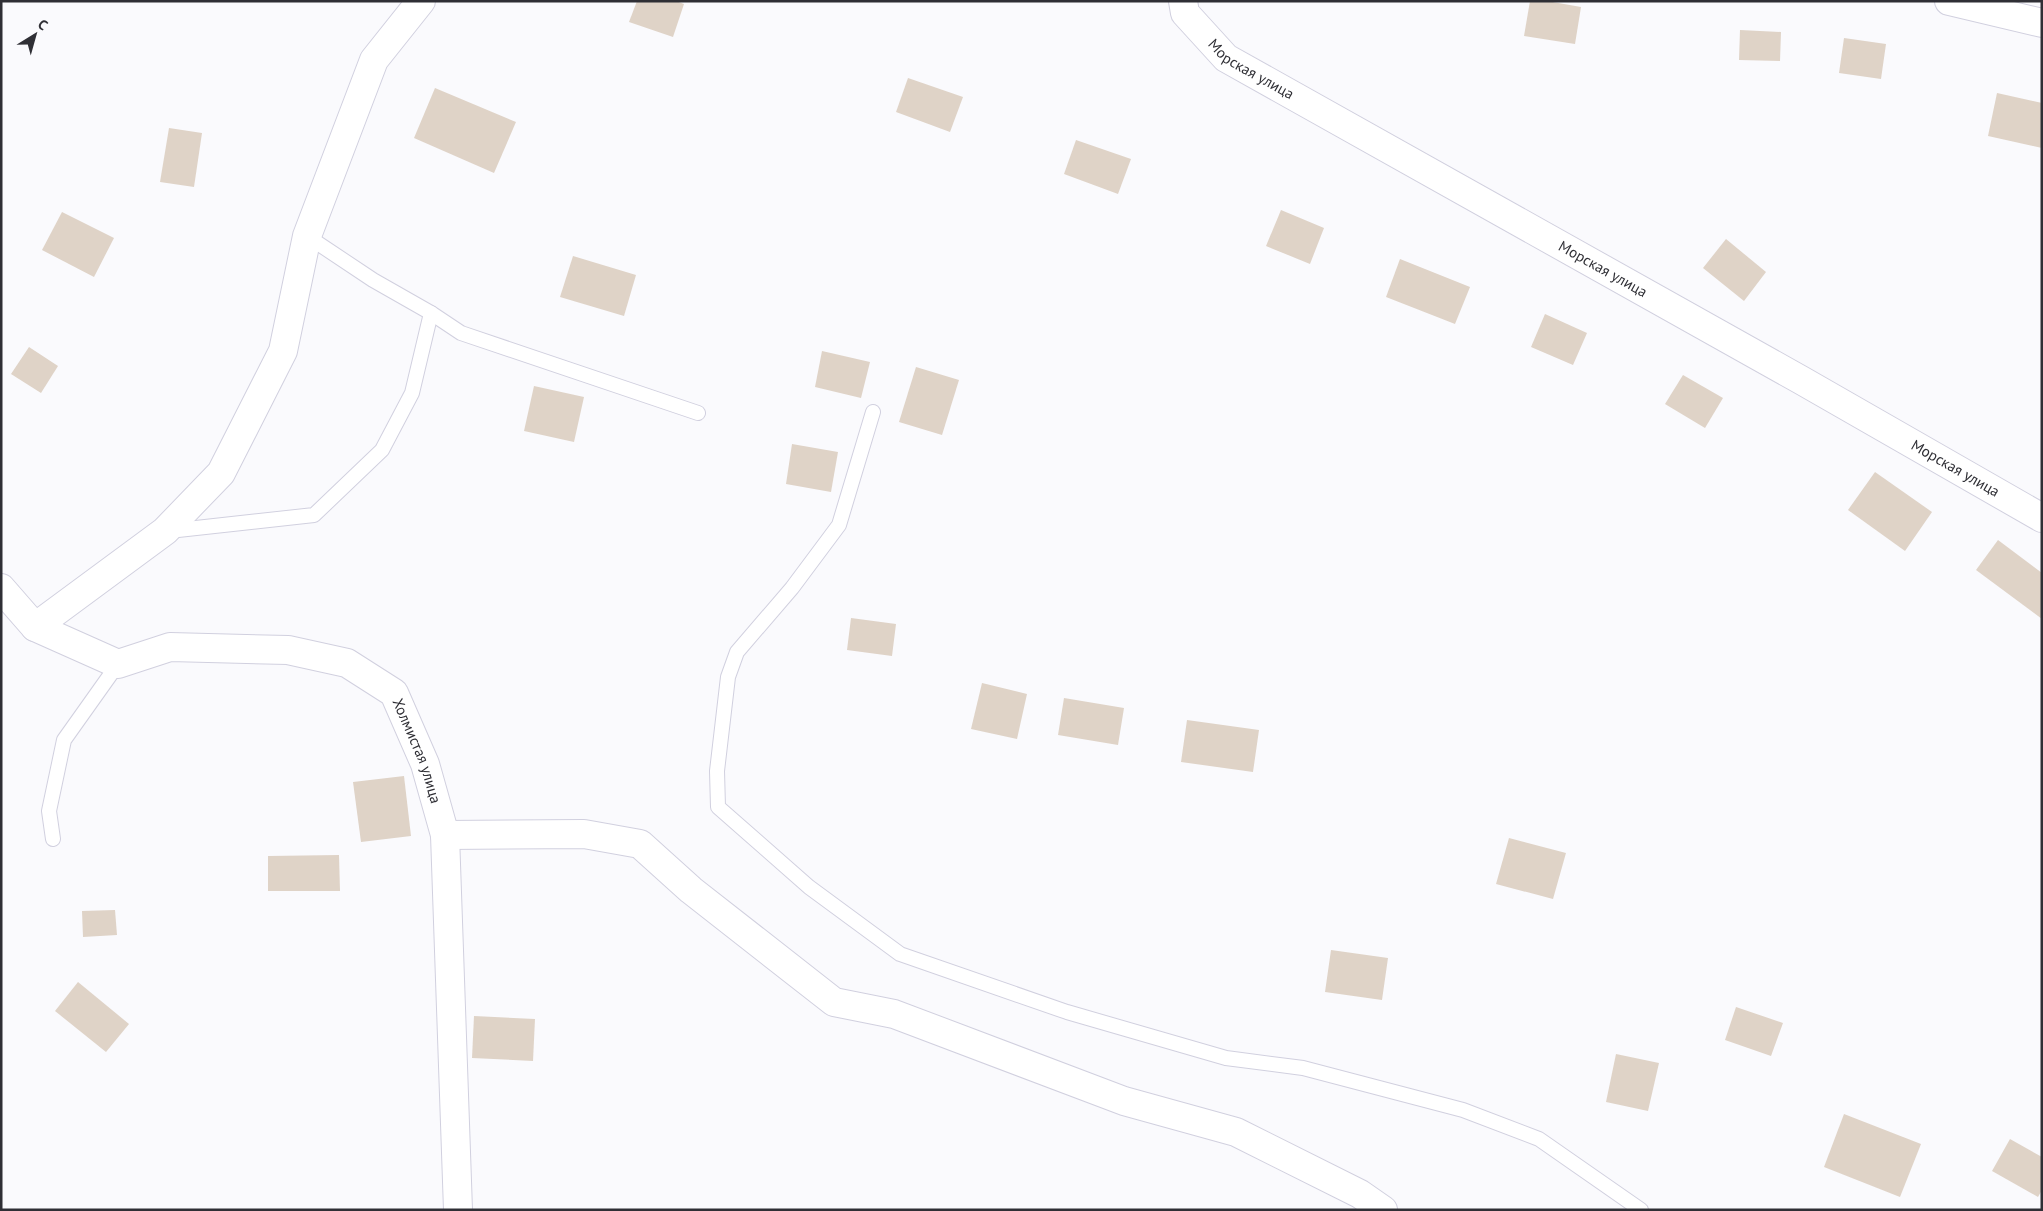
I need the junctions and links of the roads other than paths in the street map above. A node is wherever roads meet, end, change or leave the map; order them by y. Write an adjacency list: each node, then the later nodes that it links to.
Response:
1 (421, 1): 5 (street)
2 (1183, 1): 9 (street, Морская улица)
3 (1949, 1): 4 (street)
4 (2042, 23)
5 (306, 236): 6 (lane); 10 (street)
6 (431, 313): 8 (lane); 10 (lane)
7 (873, 412): 18 (lane)
8 (698, 413)
9 (2042, 518)
10 (165, 531): 12 (street)
11 (1, 588): 12 (street)
12 (35, 627): 13 (street)
13 (118, 664): 14 (street, Холмистая улица); 15 (lane)
14 (445, 835): 16 (street, Холмистая улица); 17 (street)
15 (53, 839)
16 (458, 1210)
17 (1383, 1210)
18 (1641, 1210)

